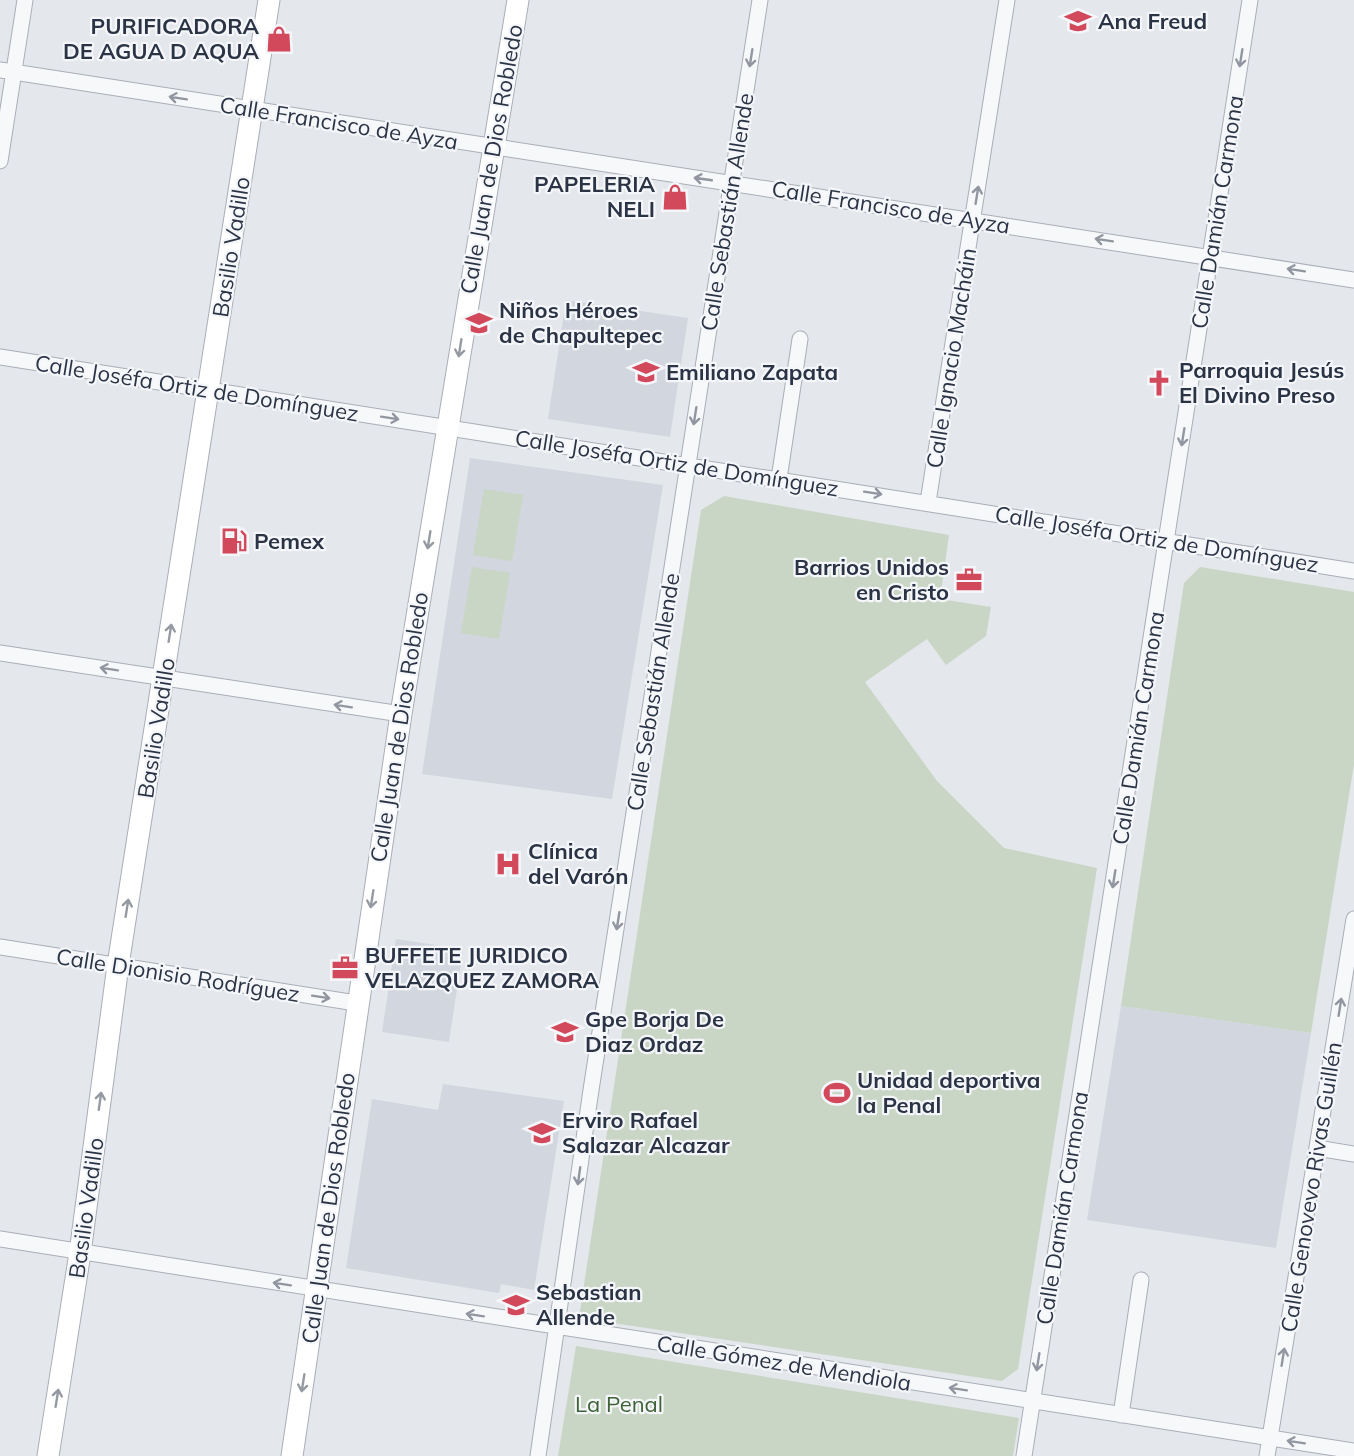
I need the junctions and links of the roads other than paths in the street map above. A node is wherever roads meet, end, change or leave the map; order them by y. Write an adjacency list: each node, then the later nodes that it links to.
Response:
1 (25, 0): 7 (street)
2 (269, 0): 8 (street, Basilio Vadillo)
3 (518, 0): 9 (street, Calle Juan de Dios Robledo)
4 (760, 0): 11 (street, Calle Sebastián Allende, one-way to 11)
5 (1007, 0): 12 (street, Calle Ignacio Macháin, one-way to 5)
6 (1250, 0): 13 (street, Calle Damián Carmona, one-way to 13)
7 (7, 71): 8 (street, Calle Francisco de Ayza, one-way to 7); 10 (street)
8 (252, 110): 9 (street, Calle Francisco de Ayza); 17 (street, Basilio Vadillo)
9 (492, 148): 11 (street, Calle Francisco de Ayza, one-way to 9); 18 (street, Calle Juan de Dios Robledo, one-way to 18)
10 (0, 161)
11 (731, 183): 12 (street, Calle Francisco de Ayza); 19 (street, Calle Sebastián Allende, one-way to 19)
12 (974, 220): 13 (street, Calle Francisco de Ayza, one-way to 12); 21 (street, Calle Ignacio Macháin)
13 (1211, 256): 14 (street, Calle Francisco de Ayza, one-way to 13); 22 (street, Calle Damián Carmona, one-way to 22)
14 (1354, 280)
15 (800, 339): 20 (street)
16 (0, 357): 17 (street, Calle Joséfa Ortiz de Domínguez)
17 (208, 390): 18 (street, Calle Joséfa Ortiz de Domínguez, one-way to 18); 25 (street, Basilio Vadillo, one-way to 17)
18 (447, 427): 19 (street, Calle Joséfa Ortiz de Domínguez); 26 (street, Calle Juan de Dios Robledo, one-way to 26)
19 (687, 464): 20 (street, Calle Joséfa Ortiz de Domínguez); 38 (street, Calle Sebastián Allende, one-way to 38)
20 (778, 479): 21 (street, Calle Joséfa Ortiz de Domínguez, one-way to 21)
21 (928, 502): 22 (street, Calle Joséfa Ortiz de Domínguez)
22 (1167, 543): 23 (street, Calle Joséfa Ortiz de Domínguez); 39 (street, Calle Damián Carmona, one-way to 39)
23 (1354, 571)
24 (0, 652): 25 (street, one-way to 24)
25 (163, 678): 26 (street, one-way to 25); 30 (street, Basilio Vadillo, one-way to 25)
26 (400, 714): 31 (street, Calle Juan de Dios Robledo, one-way to 31)
27 (1354, 919): 29 (street, Calle Genovevo Rivas Guillén)
28 (0, 946): 30 (street, Calle Dionisio Rodríguez)
29 (1351, 957): 32 (street, Calle Genovevo Rivas Guillén, one-way to 29)
30 (118, 965): 31 (street, Calle Dionisio Rodríguez, one-way to 31); 35 (street, Basilio Vadillo, one-way to 30)
31 (356, 1003): 37 (street, Calle Juan de Dios Robledo)
32 (1317, 1148): 33 (street); 41 (street, Calle Genovevo Rivas Guillén, one-way to 32)
33 (1354, 1154)
34 (0, 1239): 35 (street, Calle Gómez de Mendiola)
35 (80, 1252): 37 (street, Calle Gómez de Mendiola, one-way to 35); 43 (street, Basilio Vadillo, one-way to 35)
36 (1141, 1280): 40 (street)
37 (318, 1290): 38 (street, Calle Gómez de Mendiola, one-way to 37); 44 (street, Calle Juan de Dios Robledo, one-way to 44)
38 (557, 1328): 39 (street, Calle Gómez de Mendiola, one-way to 38); 45 (street, Calle Sebastián Allende)
39 (1032, 1401): 40 (street, Calle Gómez de Mendiola); 46 (street, Calle Damián Carmona)
40 (1121, 1415): 41 (street, Calle Gómez de Mendiola)
41 (1270, 1438): 42 (street, Calle Gómez de Mendiola, one-way to 41); 47 (street, Calle Genovevo Rivas Guillén)
42 (1354, 1451)
43 (48, 1456)
44 (292, 1456)
45 (538, 1456)
46 (1024, 1456)
47 (1267, 1456)

